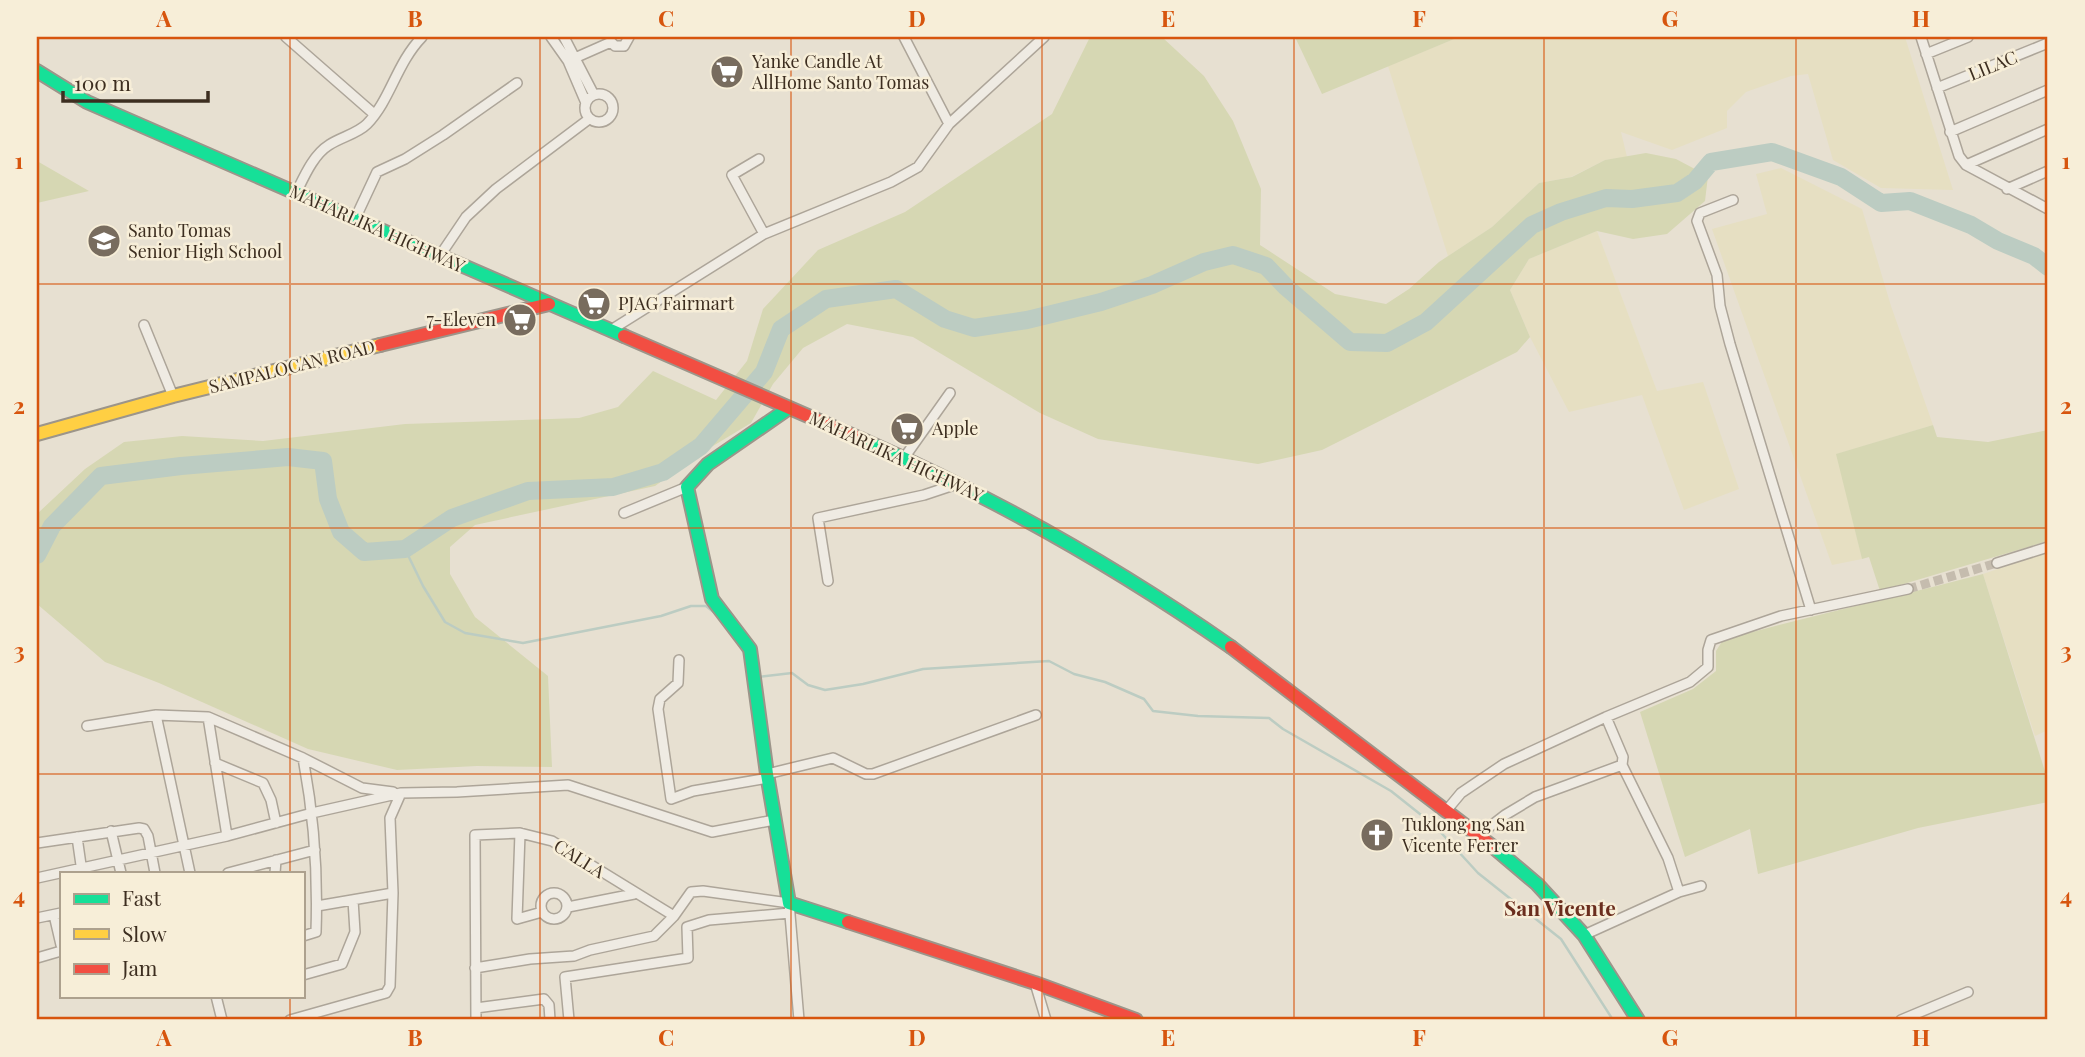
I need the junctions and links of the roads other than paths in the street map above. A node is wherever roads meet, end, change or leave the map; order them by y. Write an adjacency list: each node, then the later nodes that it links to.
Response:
1 (286, 37): 20 (street)
2 (422, 37): 20 (street)
3 (551, 37): 13 (street)
4 (564, 37): 13 (street)
5 (629, 37): 10 (street)
6 (904, 37): 22 (street)
7 (1044, 37): 22 (street)
8 (1921, 37): 12 (street)
9 (1968, 37): 12 (street)
10 (610, 40): 13 (street)
11 (2048, 43): 16 (street, LILAC)
12 (1926, 54): 16 (street)
13 (572, 59): 18 (street); 19 (street)
14 (37, 71): 29 (main road, MAHARLIKA HIGHWAY)
15 (517, 83): 32 (street)
16 (1937, 88): 24 (street)
17 (2048, 90): 24 (street)
18 (594, 95): 19 (street); 21 (street)
19 (586, 103): 21 (street)
20 (374, 114): 29 (street)
21 (589, 119): 34 (street)
22 (949, 124): 33 (street)
23 (2048, 129): 26 (street)
24 (1950, 132): 26 (street)
25 (759, 159): 33 (street)
26 (1966, 165): 28 (street)
27 (2048, 171): 28 (street)
28 (2007, 189): 31 (street)
29 (296, 193): 32 (main road, MAHARLIKA HIGHWAY)
30 (1733, 200): 50 (street)
31 (2048, 209)
32 (355, 219): 34 (main road, MAHARLIKA HIGHWAY)
33 (764, 234): 37 (street)
34 (439, 257): 35 (main road, MAHARLIKA HIGHWAY)
35 (549, 304): 37 (main road, MAHARLIKA HIGHWAY); 39 (main road, SAMPALOCAN ROAD)
36 (144, 325): 39 (street)
37 (611, 330): 40 (main road, MAHARLIKA HIGHWAY)
38 (950, 393): 42 (street)
39 (173, 396): 41 (main road, SAMPALOCAN ROAD)
40 (784, 406): 42 (main road, MAHARLIKA HIGHWAY); 44 (main road)
41 (37, 434)
42 (904, 458): 43 (main road, MAHARLIKA HIGHWAY)
43 (957, 484): 48 (street); 62 (main road, MAHARLIKA HIGHWAY)
44 (687, 487): 45 (street); 60 (main road)
45 (624, 513)
46 (2048, 547): 47 (street)
47 (1997, 563)
48 (828, 581)
49 (1908, 589): 50 (street)
50 (1811, 610): 55 (street)
51 (679, 660): 60 (street)
52 (156, 715): 54 (street); 56 (street); 72 (street)
53 (1036, 715): 60 (street)
54 (208, 717): 57 (street); 58 (street)
55 (1606, 717): 59 (street); 62 (street)
56 (86, 726)
57 (303, 758): 61 (street); 63 (street)
58 (215, 763): 65 (street); 70 (street)
59 (1622, 765): 68 (street); 86 (street)
60 (767, 776): 64 (main road)
61 (401, 793): 63 (street); 64 (street); 87 (street)
62 (1446, 811): 68 (main road, MAHARLIKA HIGHWAY)
63 (312, 813): 65 (street); 73 (street)
64 (774, 820): 92 (main road)
65 (276, 823): 70 (street)
66 (111, 831): 69 (street); 74 (street); 75 (street)
67 (520, 833): 88 (street, CALLA); 93 (street); 102 (street, CALLA)
68 (1479, 835): 97 (main road, MAHARLIKA HIGHWAY)
69 (77, 836): 71 (street); 77 (street)
70 (227, 836): 72 (street)
71 (37, 843)
72 (184, 846): 74 (street); 80 (street)
73 (315, 850): 76 (street); 90 (street)
74 (151, 852): 75 (street); 79 (street)
75 (118, 860): 77 (street); 78 (street)
76 (276, 860): 81 (street); 82 (street)
77 (82, 871)
78 (121, 872)
79 (155, 872)
80 (190, 872)
81 (232, 872)
82 (275, 872)
83 (60, 874): 84 (street)
84 (37, 878)
85 (1701, 886): 86 (street)
86 (1679, 892): 97 (street)
87 (393, 893): 89 (street); 108 (street)
88 (634, 894): 91 (street); 95 (street, CALLA)
89 (353, 900): 90 (street); 103 (street)
90 (317, 906): 98 (street)
91 (568, 907): 93 (street); 93 (street)
92 (789, 908): 95 (street); 104 (main road); 113 (street); 114 (street)
93 (542, 912)
94 (57, 914): 96 (street); 99 (street)
95 (674, 916): 102 (street)
96 (37, 918)
97 (1584, 935): 117 (main road, MAHARLIKA HIGHWAY)
98 (304, 936)
99 (60, 937)
100 (60, 951): 101 (street)
101 (37, 958)
102 (475, 968): 107 (street)
103 (304, 975)
104 (1035, 983): 115 (street); 116 (main road)
105 (1968, 992): 118 (street)
106 (217, 998): 109 (street)
107 (476, 1008): 111 (street); 112 (street)
108 (328, 1015): 110 (street)
109 (222, 1020)
110 (290, 1020)
111 (476, 1020)
112 (550, 1020)
113 (569, 1020)
114 (799, 1020)
115 (1046, 1020)
116 (1136, 1020)
117 (1638, 1020)
118 (1901, 1020)

